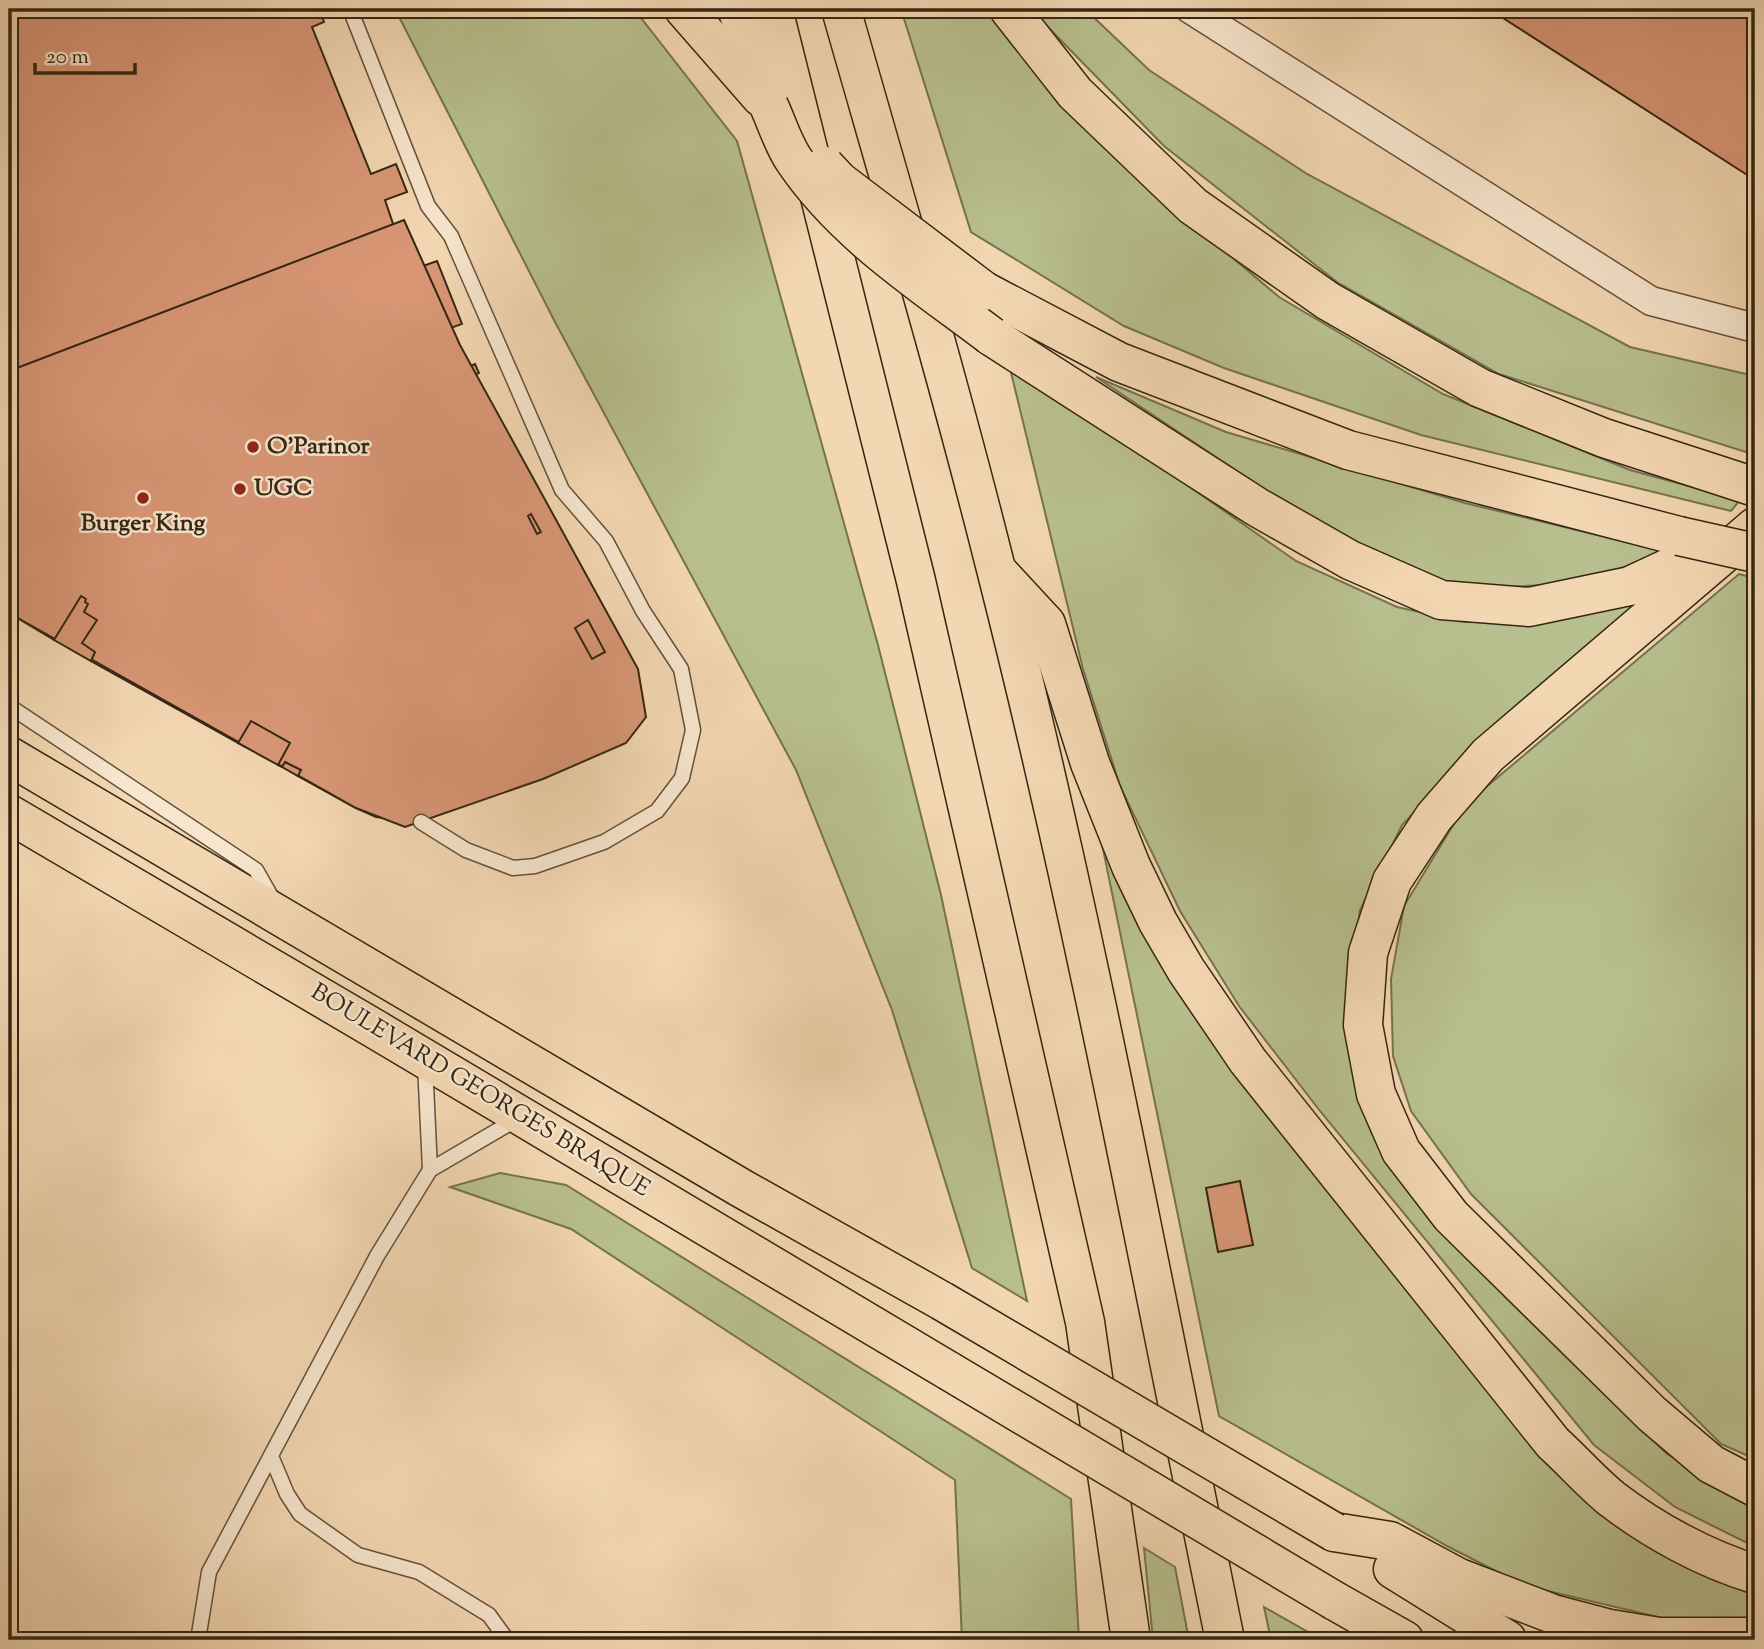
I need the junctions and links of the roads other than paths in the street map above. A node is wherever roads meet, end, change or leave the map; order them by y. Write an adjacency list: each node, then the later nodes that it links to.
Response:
1 (350, 9): 19 (lane)
2 (684, 9): 8 (main road)
3 (737, 9): 9 (main road)
4 (773, 9): 9 (main road)
5 (841, 9): 15 (main road)
6 (1009, 9): 11 (main road)
7 (1190, 9): 10 (street)
8 (769, 106): 12 (main road, bridge); 14 (main road, bridge)
9 (804, 133): 31 (main road)
10 (1755, 328)
11 (1755, 487)
12 (1755, 519)
13 (1755, 527): 25 (main road)
14 (1755, 553)
15 (997, 570): 27 (main road); 32 (main road)
16 (9, 706): 20 (lane)
17 (9, 756): 20 (main road, BOULEVARD GEORGES BRAQUE)
18 (9, 814): 21 (main road, BOULEVARD GEORGES BRAQUE)
19 (421, 822)
20 (284, 919): 26 (main road, BOULEVARD GEORGES BRAQUE, bridge)
21 (425, 1059): 22 (main road, BOULEVARD GEORGES BRAQUE); 23 (lane)
22 (522, 1116): 23 (lane); 33 (main road, BOULEVARD GEORGES BRAQUE, bridge)
23 (430, 1170): 24 (lane)
24 (271, 1456): 29 (lane); 30 (lane)
25 (1755, 1487)
26 (1334, 1532): 28 (main road); 34 (main road, BOULEVARD GEORGES BRAQUE)
27 (1755, 1574)
28 (1755, 1637)
29 (198, 1640)
30 (507, 1640)
31 (1131, 1640)
32 (1225, 1640)
33 (1404, 1640)
34 (1507, 1640)

